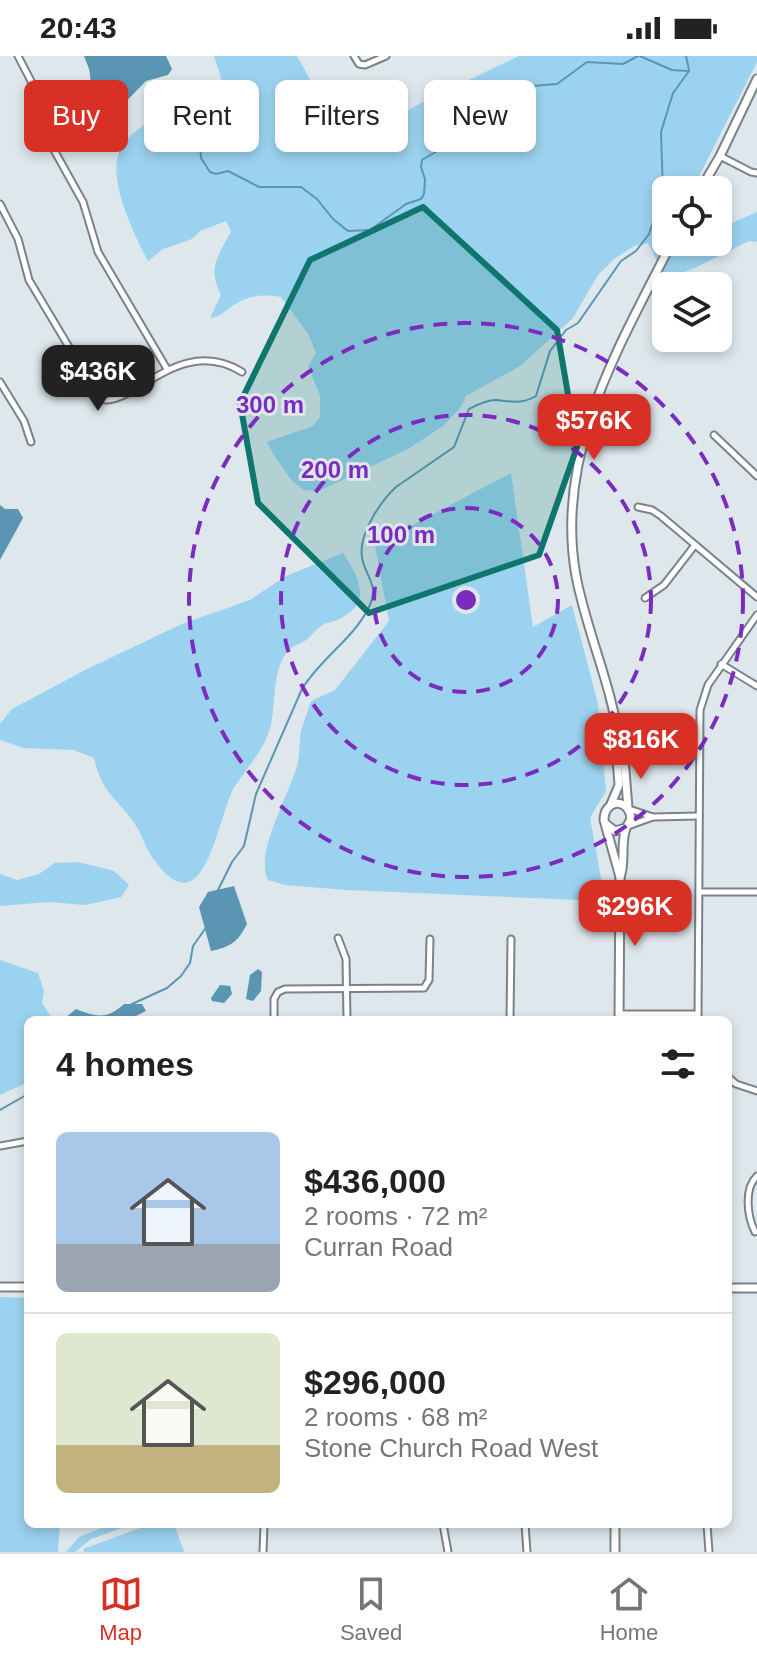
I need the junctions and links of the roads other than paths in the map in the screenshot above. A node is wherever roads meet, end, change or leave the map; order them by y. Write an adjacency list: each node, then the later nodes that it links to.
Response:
1 (18, 56): 10 (street)
2 (354, 56): 3 (street)
3 (386, 56)
4 (757, 79): 5 (main road)
5 (720, 156): 6 (street); 7 (main road)
6 (757, 173)
7 (708, 176)
8 (0, 204): 10 (street)
9 (665, 256): 25 (main road)
10 (167, 369): 11 (street)
11 (242, 372)
12 (0, 382): 13 (street)
13 (7, 394): 14 (street); 16 (street)
14 (0, 398)
15 (714, 435): 17 (street)
16 (31, 442)
17 (757, 476)
18 (638, 507): 19 (street)
19 (695, 545): 20 (street); 21 (street)
20 (757, 597)
21 (645, 598)
22 (757, 615): 23 (street)
23 (721, 664): 24 (street); 28 (street)
24 (757, 686)
25 (619, 741): 26 (main road); 27 (main road)
26 (610, 805): 27 (main road); 30 (main road)
27 (628, 808): 29 (street); 31 (main road)
28 (698, 816): 29 (street); 33 (street)
29 (653, 817): 31 (street)
30 (606, 824): 31 (main road); 32 (main road)
31 (627, 827): 32 (main road)
32 (620, 877): 42 (main road)
33 (699, 892): 34 (street); 43 (street)
34 (757, 892)
35 (338, 938): 38 (street)
36 (430, 939): 38 (street)
37 (511, 939): 41 (street)
38 (346, 989): 39 (street); 40 (street)
39 (274, 1016)
40 (347, 1016)
41 (510, 1016)
42 (619, 1016)
43 (697, 1016)
44 (732, 1080): 45 (street)
45 (757, 1091)
46 (24, 1142): 47 (street)
47 (0, 1146)
48 (757, 1176): 49 (street)
49 (755, 1232)
50 (0, 1287): 51 (main road)
51 (24, 1287)
52 (732, 1288): 53 (main road)
53 (757, 1288)
54 (264, 1528): 59 (street)
55 (444, 1528): 60 (street)
56 (525, 1528): 61 (street)
57 (615, 1528): 62 (main road)
58 (707, 1528): 63 (street)
59 (263, 1552)
60 (448, 1552)
61 (527, 1552)
62 (615, 1552)
63 (709, 1552)

